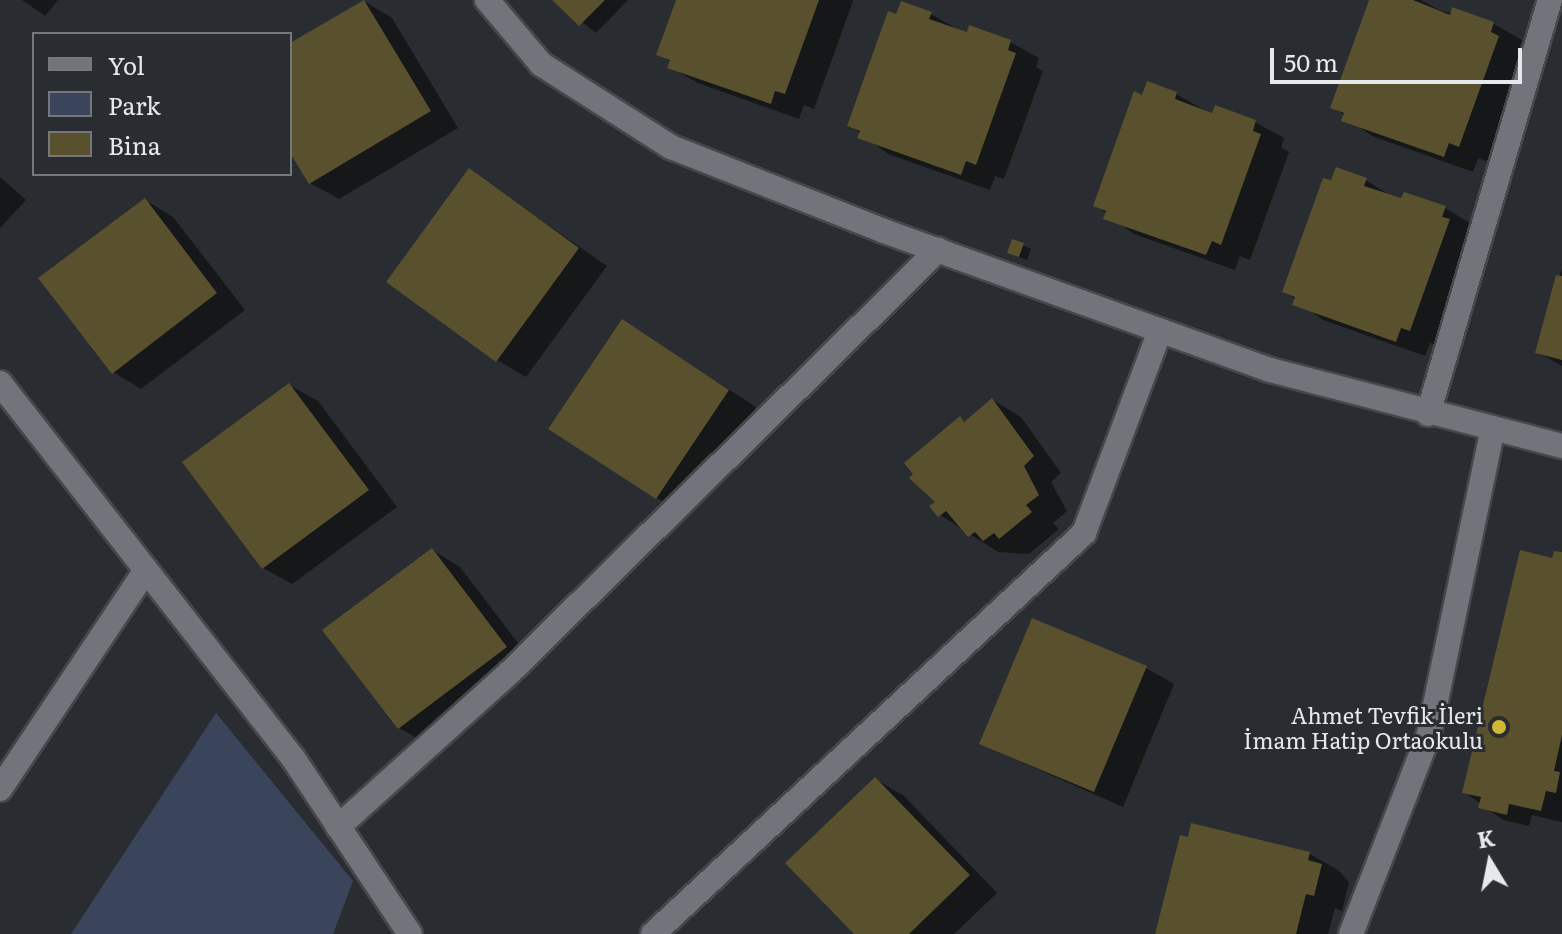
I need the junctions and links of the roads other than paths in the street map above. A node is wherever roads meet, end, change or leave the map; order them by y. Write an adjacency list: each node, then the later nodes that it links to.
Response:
1 (487, 0): 3 (street)
2 (1550, 0): 6 (street)
3 (938, 250): 4 (street); 11 (street)
4 (1160, 331): 6 (street); 13 (street)
5 (0, 383): 9 (street)
6 (1428, 414): 7 (street)
7 (1492, 432): 8 (street); 14 (street)
8 (1562, 446)
9 (146, 570): 10 (street); 11 (street)
10 (0, 789)
11 (338, 827): 12 (street)
12 (399, 929)
13 (653, 934)
14 (1351, 934)

